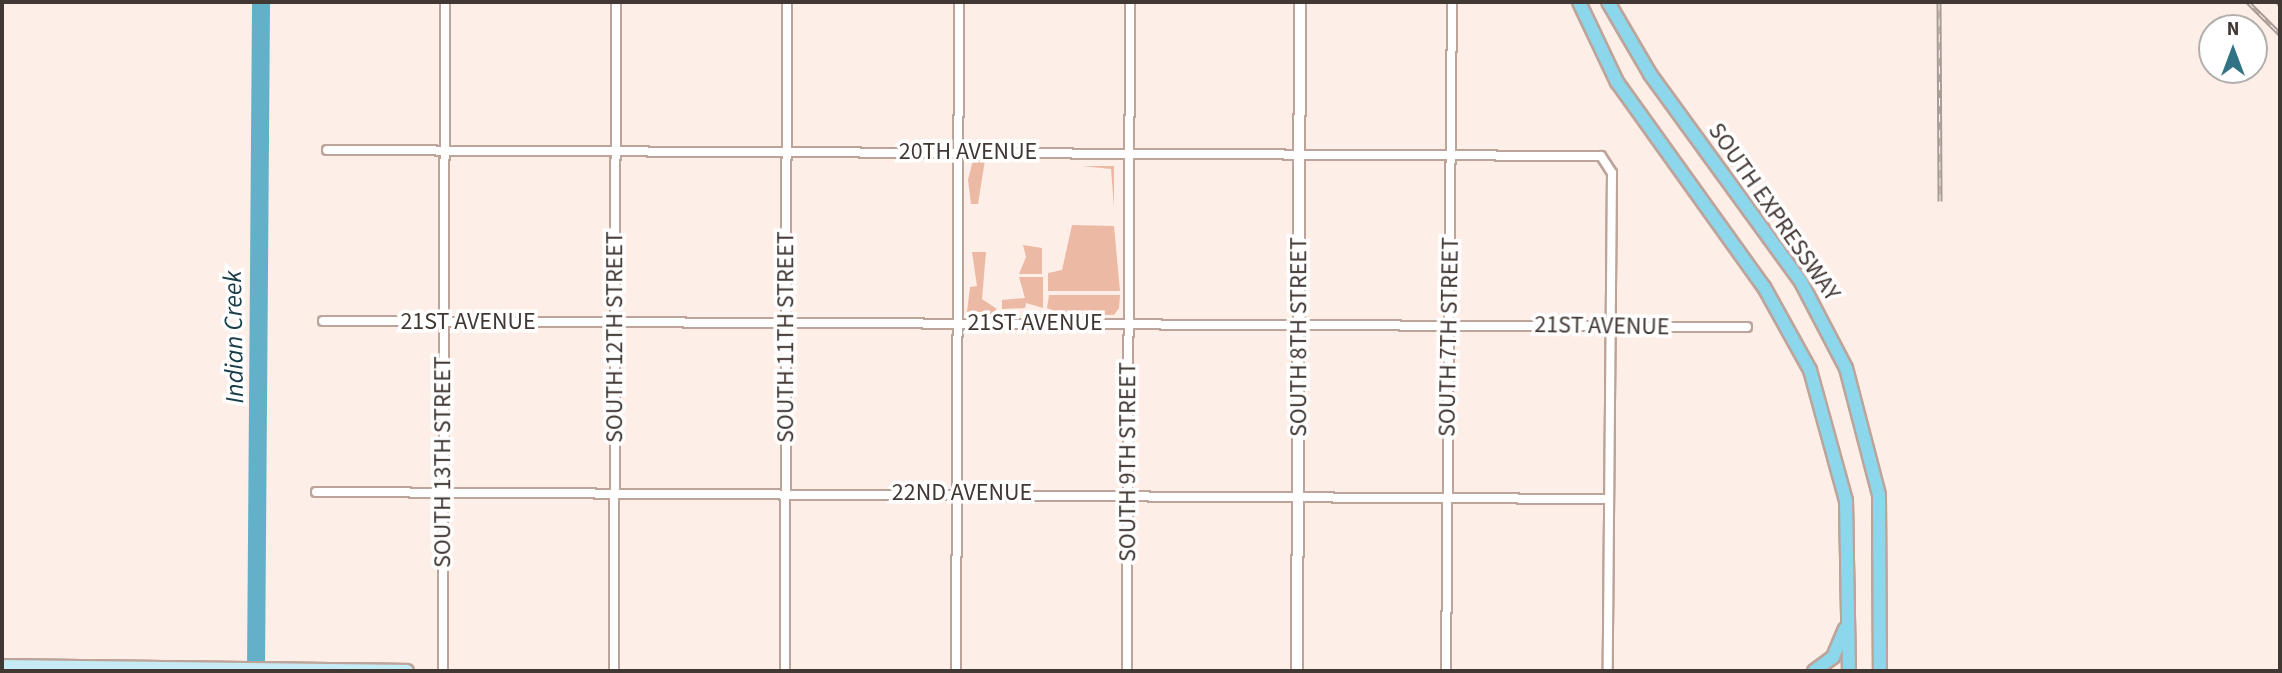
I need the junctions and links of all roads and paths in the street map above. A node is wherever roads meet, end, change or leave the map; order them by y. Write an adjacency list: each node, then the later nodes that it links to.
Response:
1 (445, 2): 11 (street, SOUTH 13TH STREET)
2 (616, 2): 12 (street, SOUTH 12TH STREET)
3 (787, 2): 13 (street, SOUTH 11TH STREET)
4 (959, 2): 14 (street)
5 (1130, 2): 15 (street, SOUTH 9TH STREET)
6 (1300, 2): 16 (street, SOUTH 8TH STREET)
7 (1452, 2): 17 (street, SOUTH 7TH STREET)
8 (1579, 2): 37 (main road)
9 (1608, 2): 52 (main road, SOUTH EXPRESSWAY)
10 (327, 150): 11 (street, 20TH AVENUE)
11 (444, 150): 12 (street, 20TH AVENUE); 19 (street, SOUTH 13TH STREET)
12 (615, 151): 13 (street, 20TH AVENUE); 20 (street, SOUTH 12TH STREET)
13 (787, 152): 14 (street, 20TH AVENUE); 21 (street, SOUTH 11TH STREET)
14 (958, 152): 15 (street, 20TH AVENUE); 22 (street)
15 (1130, 153): 16 (street, 20TH AVENUE); 23 (street, SOUTH 9TH STREET)
16 (1300, 153): 17 (street, 20TH AVENUE); 24 (street, SOUTH 8TH STREET)
17 (1450, 154): 25 (street, SOUTH 7TH STREET); 26 (street, 20TH AVENUE)
18 (323, 321): 19 (street, 21ST AVENUE)
19 (444, 322): 20 (street, 21ST AVENUE); 30 (street, SOUTH 13TH STREET)
20 (615, 322): 21 (street, 21ST AVENUE); 28 (street, SOUTH 12TH STREET)
21 (786, 323): 22 (street, 21ST AVENUE); 32 (street, SOUTH 11TH STREET)
22 (958, 323): 23 (street, 21ST AVENUE); 31 (street)
23 (1129, 324): 24 (street, 21ST AVENUE); 33 (street, SOUTH 9TH STREET)
24 (1299, 324): 25 (street, 21ST AVENUE); 34 (street, SOUTH 8TH STREET)
25 (1449, 325): 26 (street, 21ST AVENUE); 35 (street, SOUTH 7TH STREET)
26 (1611, 326): 27 (street, 21ST AVENUE); 36 (street)
27 (1746, 327)
28 (614, 491): 30 (street, 22ND AVENUE); 32 (street, 22ND AVENUE); 43 (street, SOUTH 12TH STREET)
29 (316, 492): 30 (street, 22ND AVENUE)
30 (443, 493): 42 (street, SOUTH 13TH STREET)
31 (957, 493): 32 (street, 22ND AVENUE); 33 (street, 22ND AVENUE); 45 (street)
32 (784, 494): 44 (street, SOUTH 11TH STREET)
33 (1127, 494): 34 (street, 22ND AVENUE); 46 (street, SOUTH 9TH STREET)
34 (1298, 495): 35 (street, 22ND AVENUE); 47 (street, SOUTH 8TH STREET)
35 (1447, 496): 36 (street, 22ND AVENUE); 48 (street, SOUTH 7TH STREET)
36 (1609, 499): 49 (street)
37 (1850, 608): 50 (main road); 51 (main road)
38 (2, 666): 39 (main road)
39 (101, 669): 40 (main road)
40 (298, 670): 41 (main road)
41 (407, 671)
42 (443, 671)
43 (614, 671)
44 (785, 671)
45 (956, 671)
46 (1127, 671)
47 (1297, 671)
48 (1446, 671)
49 (1608, 671)
50 (1814, 671)
51 (1849, 671)
52 (1880, 671)

